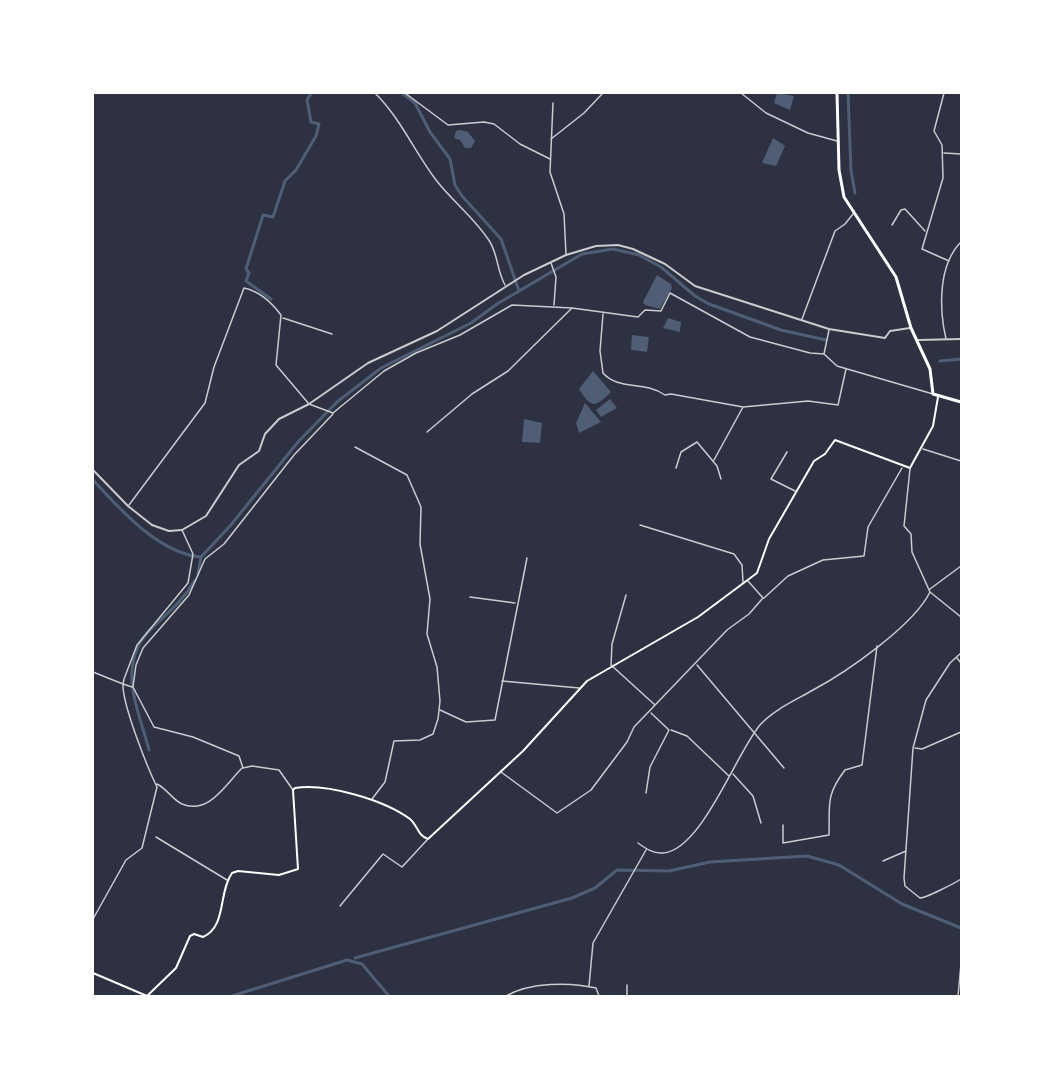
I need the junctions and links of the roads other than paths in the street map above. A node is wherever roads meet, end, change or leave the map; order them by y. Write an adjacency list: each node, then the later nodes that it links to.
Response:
1 (375, 93): 20 (street)
2 (405, 93): 12 (street)
3 (603, 93): 8 (street)
4 (741, 93): 9 (street)
5 (837, 93): 9 (main road)
6 (944, 93): 10 (street)
7 (553, 103): 8 (street)
8 (550, 139): 12 (street)
9 (838, 141): 13 (main road)
10 (944, 153): 11 (street); 15 (street)
11 (961, 154)
12 (550, 159): 17 (street)
13 (853, 214): 25 (street); 26 (main road)
14 (892, 225): 15 (street)
15 (926, 231): 18 (street)
16 (961, 242): 18 (street)
17 (566, 255): 19 (street); 25 (street)
18 (949, 261): 31 (street)
19 (551, 263): 20 (street); 21 (street)
20 (507, 285): 37 (street)
21 (554, 306): 22 (street); 39 (street)
22 (572, 308): 23 (street); 40 (street)
23 (603, 312): 32 (street); 38 (street)
24 (283, 318): 28 (street); 37 (street); 52 (street)
25 (802, 320): 27 (street)
26 (910, 328): 27 (street); 30 (main road)
27 (830, 329): 32 (street)
28 (332, 334)
29 (961, 339): 31 (street)
30 (918, 340): 31 (street); 34 (main road)
31 (946, 340)
32 (824, 354): 33 (street)
33 (846, 369): 34 (street); 38 (street)
34 (933, 394): 35 (main road)
35 (938, 396): 36 (main road); 42 (main road)
36 (961, 402)
37 (309, 404): 39 (street); 54 (street)
38 (743, 406): 44 (street)
39 (333, 413): 74 (street)
40 (428, 432)
41 (355, 447): 77 (street)
42 (922, 448): 45 (street); 48 (main road)
43 (787, 452): 51 (street)
44 (713, 461): 46 (street); 50 (street)
45 (961, 461)
46 (676, 468)
47 (902, 468): 48 (main road); 51 (main road); 62 (street)
48 (910, 468): 59 (street)
49 (93, 470): 52 (street)
50 (721, 479)
51 (796, 492): 57 (main road)
52 (128, 506): 54 (street)
53 (640, 525): 58 (street)
54 (182, 530): 73 (street)
55 (527, 558): 63 (street)
56 (961, 566): 59 (street)
57 (747, 580): 58 (main road); 62 (street)
58 (743, 582): 69 (main road)
59 (930, 591): 64 (street); 65 (street)
60 (626, 595): 69 (street)
61 (470, 597): 63 (street)
62 (763, 598): 70 (street)
63 (516, 603): 72 (street)
64 (961, 616)
65 (877, 646): 80 (street); 93 (street)
66 (961, 653): 67 (street)
67 (956, 657): 68 (street); 82 (street)
68 (961, 663)
69 (611, 665): 75 (main road); 76 (street)
70 (696, 665): 76 (street); 80 (street)
71 (93, 672): 73 (street)
72 (502, 681): 75 (street); 77 (street)
73 (123, 684): 74 (street); 88 (street)
74 (132, 687): 83 (street)
75 (579, 688): 85 (main road)
76 (655, 706): 78 (street)
77 (439, 709): 91 (street)
78 (650, 712): 79 (street); 85 (street)
79 (669, 730): 87 (street); 90 (street)
80 (755, 732): 84 (street); 86 (street)
81 (961, 732): 82 (street)
82 (914, 748): 98 (street)
83 (243, 768): 88 (street); 89 (street)
84 (784, 768)
85 (501, 772): 95 (main road)
86 (732, 774): 87 (street); 92 (street)
87 (730, 777): 97 (street)
88 (157, 784): 103 (street)
89 (293, 790): 91 (main road); 101 (main road)
90 (646, 793)
91 (371, 801): 95 (main road)
92 (761, 823)
93 (783, 825)
94 (156, 837): 101 (street)
95 (428, 839): 102 (street)
96 (638, 843): 97 (street)
97 (646, 849): 107 (street)
98 (906, 851): 99 (street); 100 (street)
99 (883, 861)
100 (961, 879)
101 (228, 880): 105 (main road)
102 (340, 906)
103 (93, 919)
104 (961, 964): 111 (street)
105 (93, 973)
106 (627, 985): 110 (street)
107 (589, 986): 108 (street); 109 (street)
108 (506, 996)
109 (599, 996)
110 (627, 996)
111 (958, 996)

